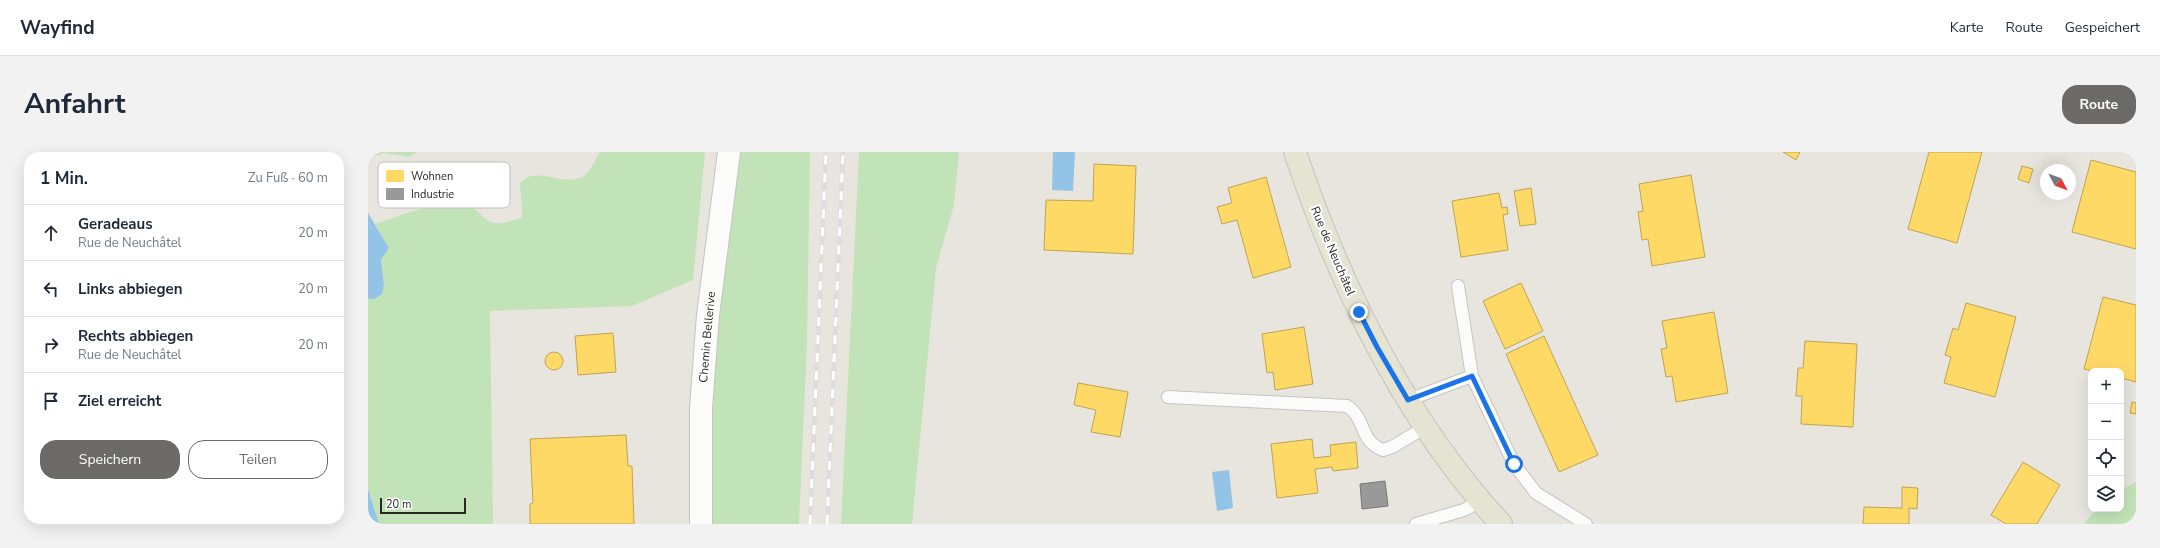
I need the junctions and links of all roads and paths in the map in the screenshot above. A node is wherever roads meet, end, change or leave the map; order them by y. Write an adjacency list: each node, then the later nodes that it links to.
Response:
1 (729, 152): 9 (street, Chemin Bellerive)
2 (1295, 152): 6 (main road, Rue de Neuchâtel)
3 (1458, 286): 4 (lane)
4 (1472, 376): 6 (lane); 12 (lane)
5 (1168, 397): 7 (lane)
6 (1408, 400): 7 (main road, Rue de Neuchâtel)
7 (1426, 427): 8 (main road, Rue de Neuchâtel)
8 (1480, 501): 10 (lane); 11 (main road, Rue de Neuchâtel)
9 (701, 524)
10 (1416, 524)
11 (1501, 524)
12 (1586, 524)

